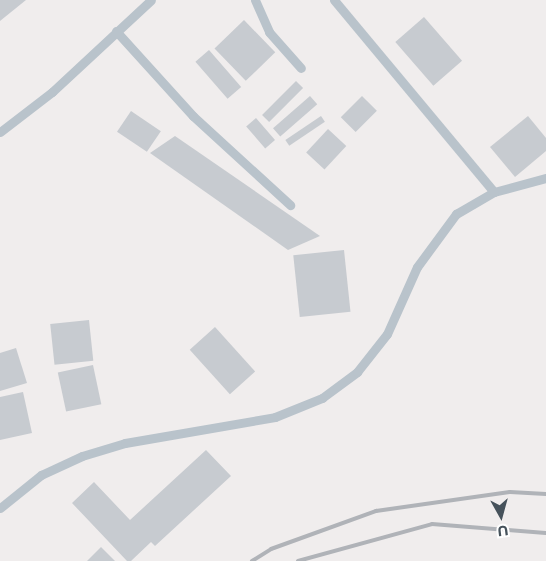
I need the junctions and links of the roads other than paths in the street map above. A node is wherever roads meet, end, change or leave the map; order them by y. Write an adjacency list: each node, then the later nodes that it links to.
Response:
1 (151, 0): 4 (lane)
2 (255, 0): 5 (lane)
3 (334, 0): 8 (lane)
4 (116, 31): 6 (lane); 9 (lane)
5 (301, 68)
6 (0, 132)
7 (546, 178): 8 (lane)
8 (494, 192): 10 (lane)
9 (290, 205)
10 (0, 508)

